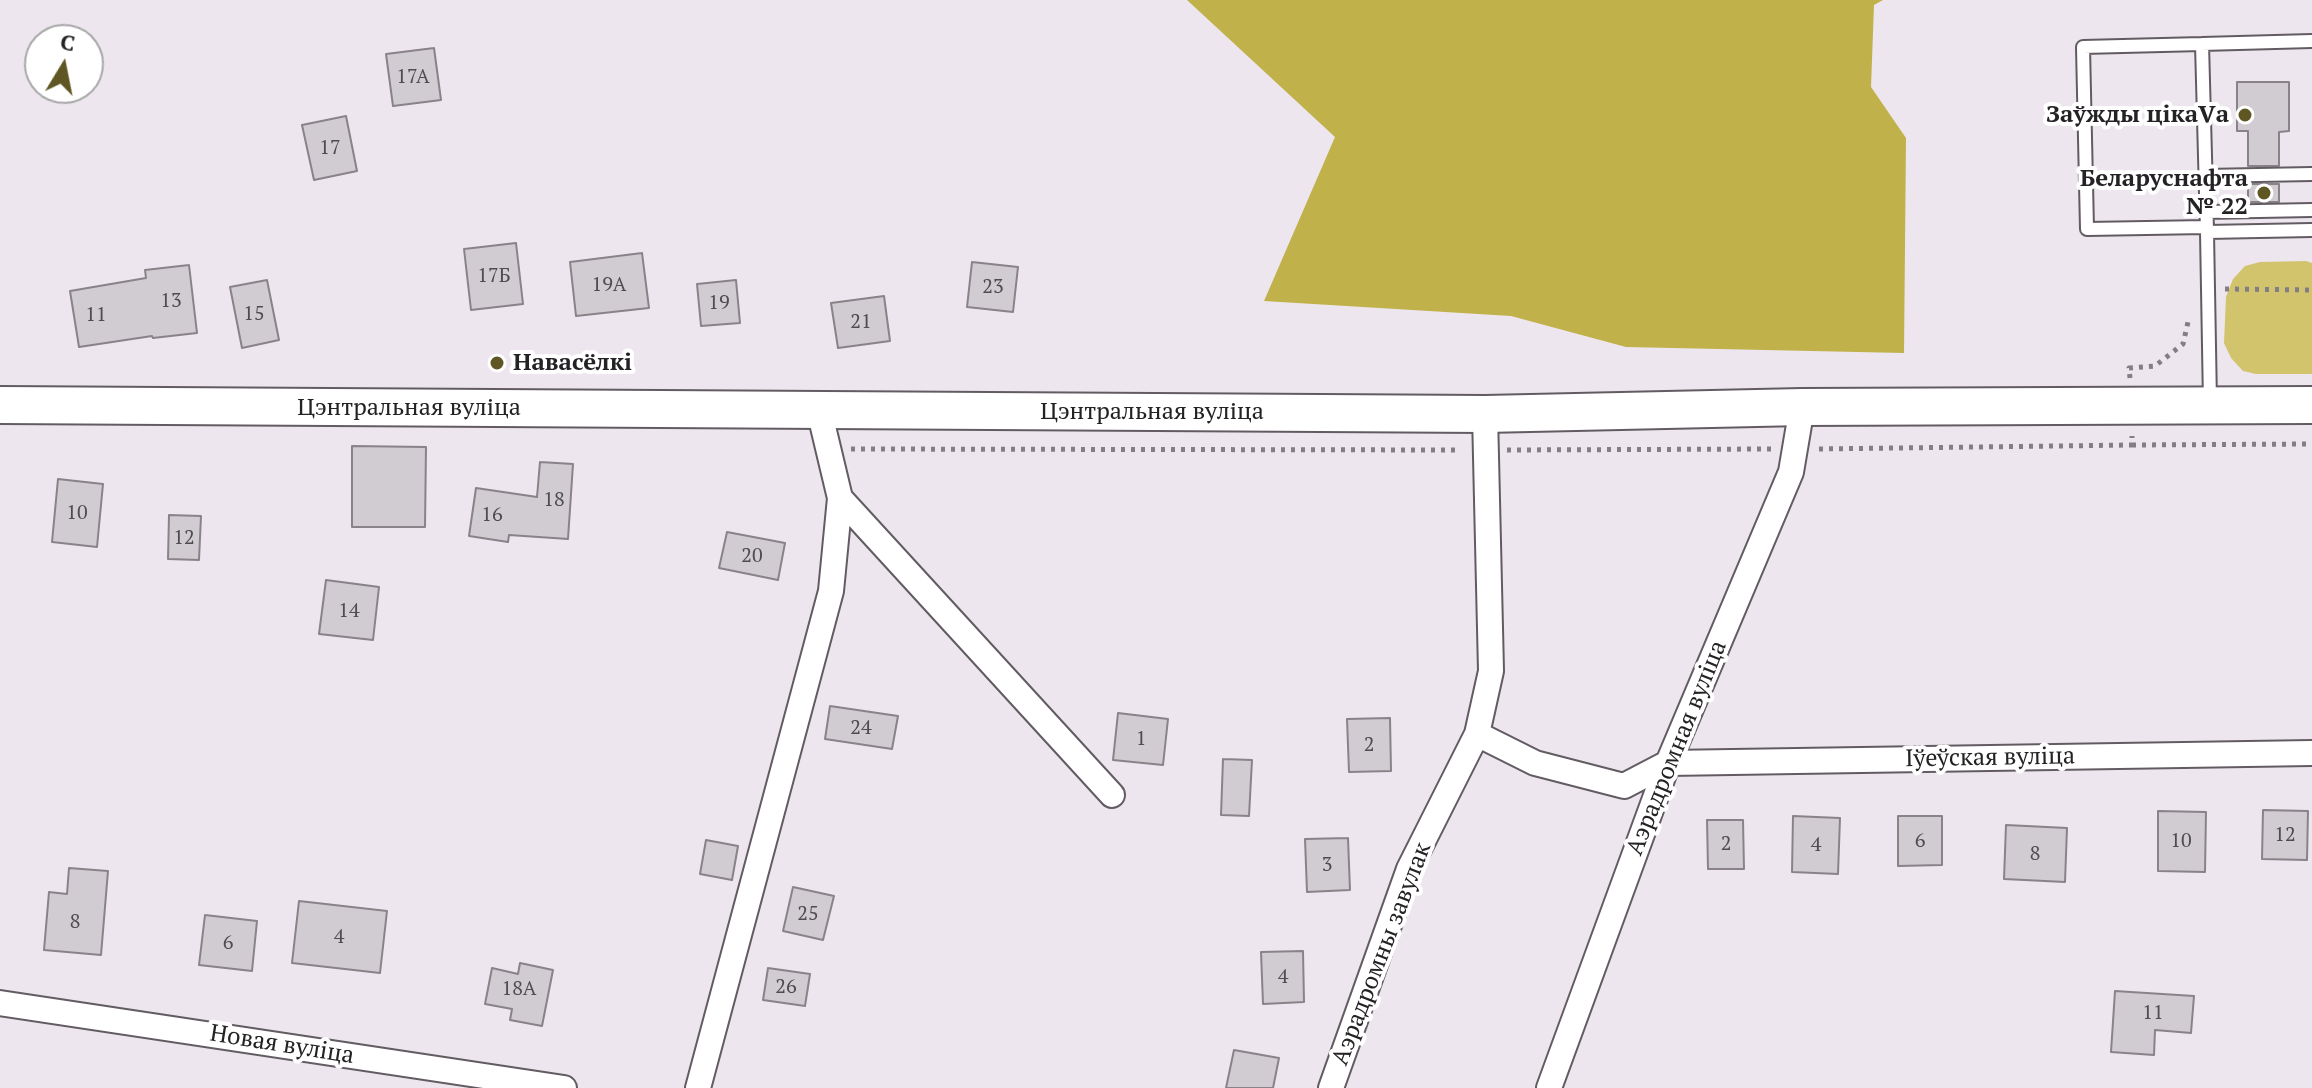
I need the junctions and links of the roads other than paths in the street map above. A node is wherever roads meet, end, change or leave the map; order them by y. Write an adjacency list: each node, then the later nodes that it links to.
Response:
1 (2312, 41): 2 (lane)
2 (2202, 44): 4 (lane); 7 (lane)
3 (2312, 174): 4 (lane)
4 (2205, 176): 6 (lane)
5 (2312, 210): 6 (lane)
6 (2206, 212): 7 (lane)
7 (2206, 229): 8 (lane); 10 (lane)
8 (2312, 230)
9 (0, 405): 13 (main road, Цэнтральная вуліца)
10 (2210, 405): 11 (main road, Цэнтральная вуліца); 12 (main road, Цэнтральная вуліца)
11 (2312, 405)
12 (1802, 407): 14 (main road, Цэнтральная вуліца); 18 (street, Аэрадромная вуліца)
13 (819, 410): 14 (main road, Цэнтральная вуліца); 15 (street)
14 (1485, 414): 16 (street, Аэрадромны завулак)
15 (840, 498): 19 (street); 22 (street)
16 (1477, 734): 18 (street); 23 (street, Аэрадромны завулак)
17 (2312, 753): 18 (street, Іўеўская вуліца)
18 (1668, 763): 24 (street, Аэрадромная вуліца)
19 (1112, 795)
20 (0, 1003): 21 (street, Новая вуліца)
21 (564, 1088)
22 (698, 1088)
23 (1331, 1088)
24 (1549, 1088)

